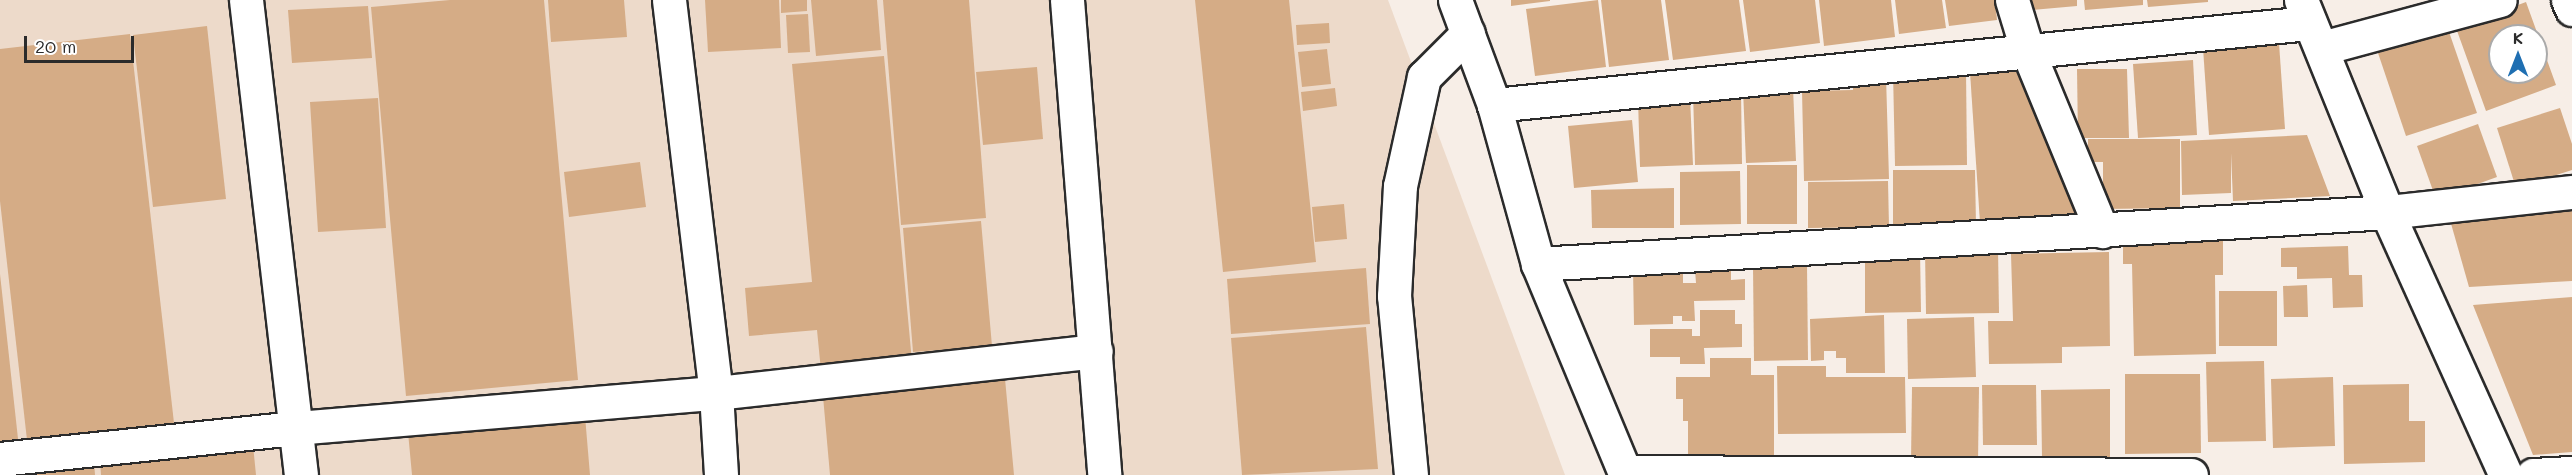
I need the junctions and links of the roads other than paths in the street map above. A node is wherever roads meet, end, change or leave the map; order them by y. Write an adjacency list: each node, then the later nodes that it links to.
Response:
1 (246, 0): 19 (street)
2 (669, 0): 18 (street)
3 (1067, 0): 17 (street)
4 (1455, 0): 10 (street)
5 (2012, 0): 11 (street)
6 (2500, 0): 9 (street)
7 (2568, 0): 8 (street)
8 (2572, 9)
9 (2311, 24): 11 (street); 14 (street)
10 (1468, 33): 12 (street); 26 (street)
11 (2027, 49): 12 (street); 15 (street)
12 (1494, 105): 16 (street)
13 (2572, 192): 14 (street)
14 (2387, 212): 15 (street); 28 (street)
15 (2102, 231): 16 (street)
16 (1538, 264): 22 (street)
17 (1096, 351): 18 (street); 25 (street)
18 (716, 393): 19 (street); 24 (street)
19 (296, 428): 20 (street); 23 (street)
20 (0, 459)
21 (2572, 473): 29 (street)
22 (1626, 474): 27 (street)
23 (301, 475)
24 (721, 475)
25 (1104, 475)
26 (1411, 475)
27 (2191, 475)
28 (2506, 475)
29 (2533, 475)

